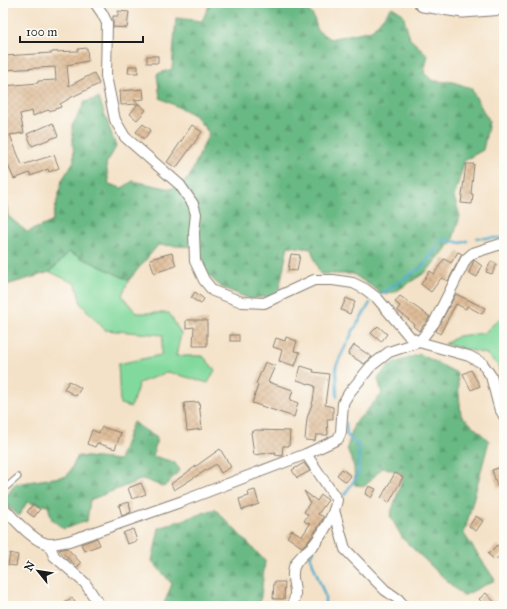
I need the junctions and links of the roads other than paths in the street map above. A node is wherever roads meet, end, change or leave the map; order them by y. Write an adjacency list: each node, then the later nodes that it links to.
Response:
1 (94, 3): 5 (street)
2 (423, 3): 3 (highway)
3 (504, 6)
4 (504, 244): 5 (street)
5 (419, 342): 6 (street); 7 (street)
6 (504, 416)
7 (306, 454): 11 (street); 12 (street)
8 (18, 477): 9 (lane)
9 (3, 490)
10 (3, 508): 12 (street)
11 (334, 510): 14 (street); 15 (street)
12 (49, 544): 13 (street)
13 (100, 606)
14 (292, 606)
15 (404, 606)

